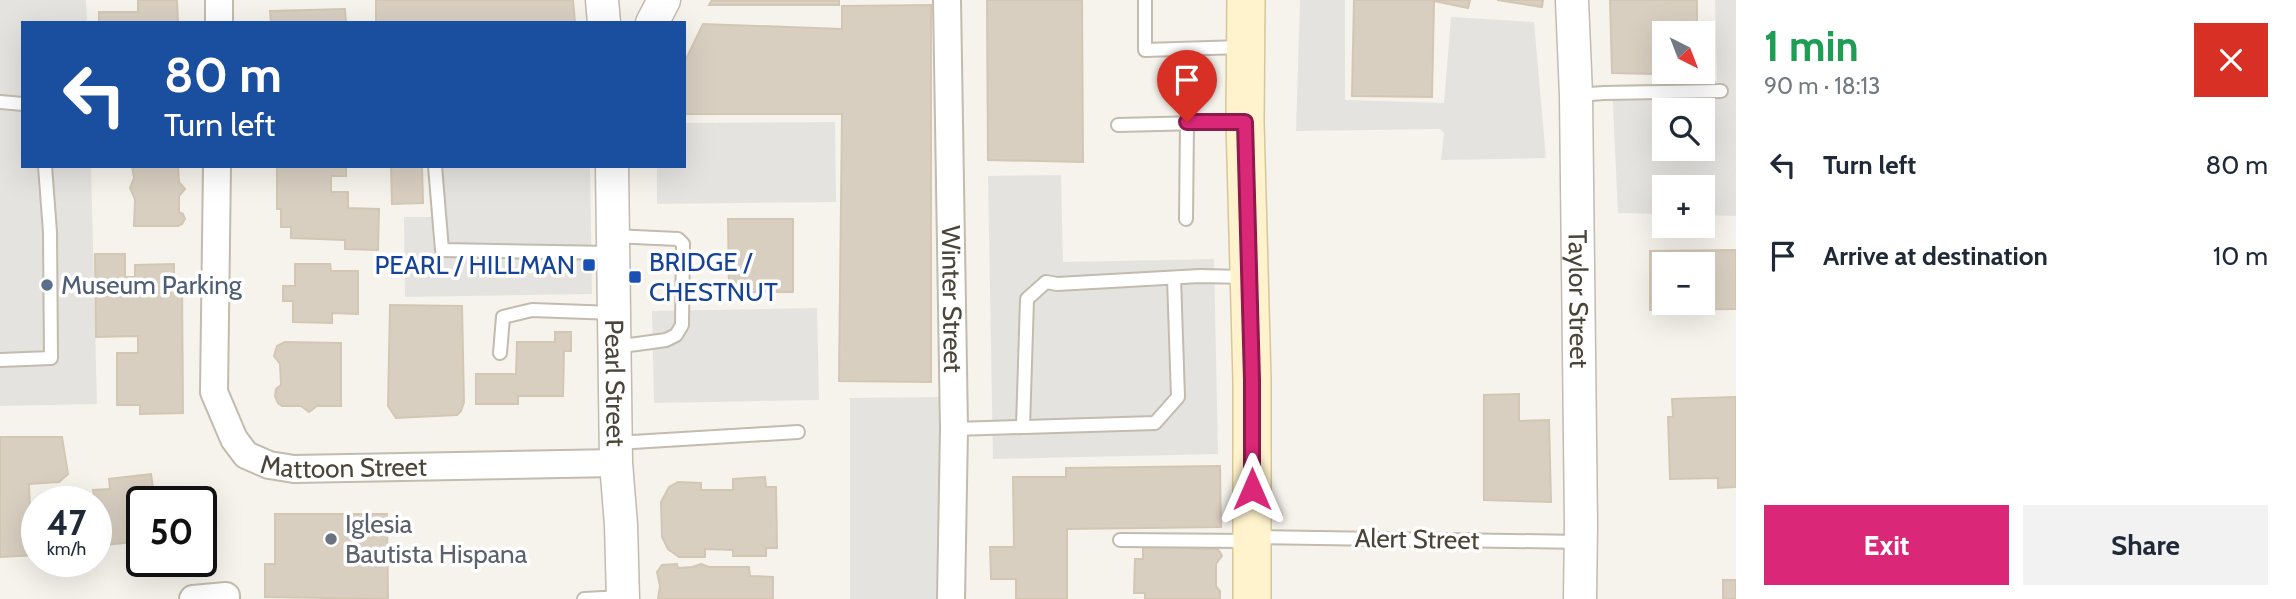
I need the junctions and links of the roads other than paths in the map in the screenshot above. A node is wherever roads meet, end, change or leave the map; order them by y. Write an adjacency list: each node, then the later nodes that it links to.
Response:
1 (219, 0): 8 (street)
2 (602, 0): 9 (street)
3 (664, 0): 10 (street)
4 (947, 0): 32 (street, Winter Street)
5 (1145, 0): 11 (lane)
6 (1246, 0): 11 (main road)
7 (1572, 0): 13 (street, Taylor Street)
8 (219, 21)
9 (604, 21)
10 (653, 21)
11 (1246, 47): 17 (main road)
12 (1721, 92): 13 (lane)
13 (1576, 95): 37 (street, Taylor Street)
14 (0, 102): 15 (lane)
15 (21, 104)
16 (1187, 122): 17 (lane); 18 (lane); 23 (lane)
17 (1245, 122): 25 (main road)
18 (1118, 125)
19 (45, 168): 30 (lane)
20 (217, 168): 34 (street, Mattoon Street)
21 (435, 168): 24 (lane)
22 (612, 168): 24 (street, Pearl Street)
23 (1186, 219)
24 (613, 244): 27 (street, Pearl Street); 28 (lane)
25 (1250, 277): 26 (lane); 35 (main road)
26 (1174, 278): 31 (lane); 31 (lane)
27 (614, 313): 28 (street, Pearl Street); 29 (lane)
28 (615, 347): 34 (street, Pearl Street)
29 (500, 353)
30 (0, 360)
31 (1023, 427): 32 (lane)
32 (954, 429): 42 (street, Winter Street)
33 (798, 432): 34 (lane)
34 (616, 453): 38 (street, Pearl Street)
35 (1252, 539): 36 (lane, Alert Street); 37 (lane, Alert Street); 43 (main road)
36 (1120, 540)
37 (1581, 542): 44 (street, Taylor Street)
38 (623, 598): 41 (lane)
39 (193, 599): 40 (street)
40 (226, 599)
41 (584, 599)
42 (951, 599)
43 (1252, 599)
44 (1580, 599)

